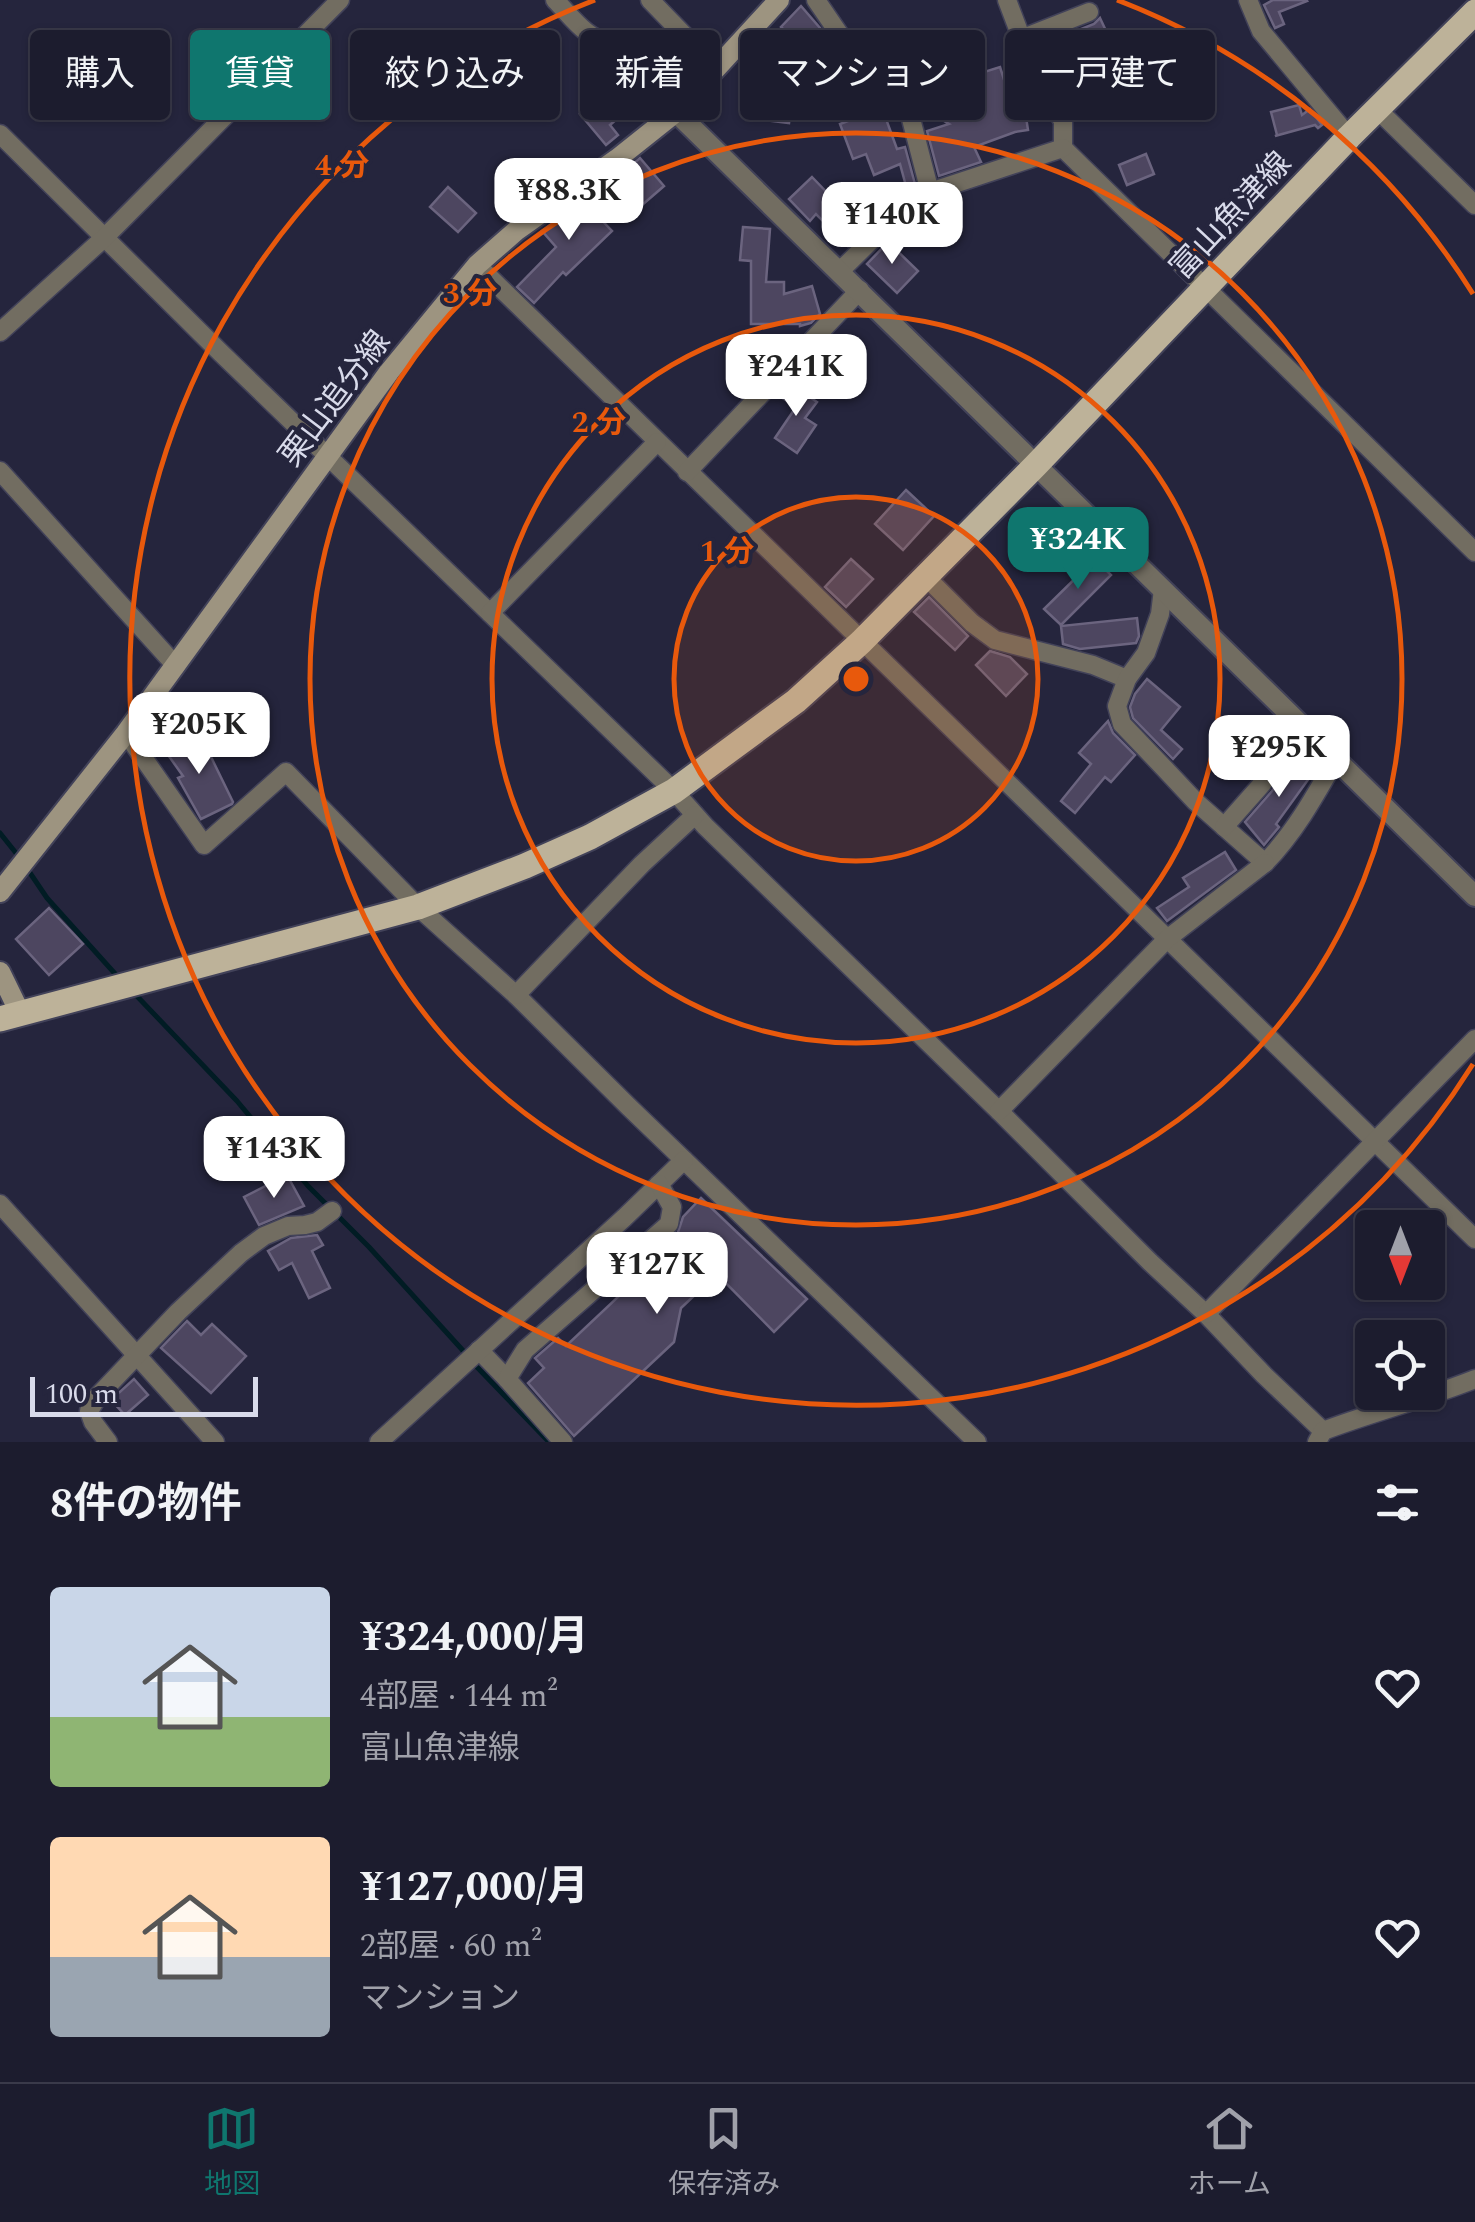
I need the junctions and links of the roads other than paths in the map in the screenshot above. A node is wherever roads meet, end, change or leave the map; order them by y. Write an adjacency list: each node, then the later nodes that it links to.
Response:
1 (340, 0): 24 (street)
2 (555, 0): 10 (street)
3 (650, 0): 11 (street)
4 (779, 0): 14 (main road, 栗山追分線)
5 (816, 0): 22 (street)
6 (1007, 0): 12 (street)
7 (1248, 0): 20 (street)
8 (1089, 12): 13 (street)
9 (1475, 12): 15 (main road, 富山魚津線)
10 (586, 30)
11 (679, 30)
12 (1020, 30)
13 (1043, 30)
14 (720, 64)
15 (1378, 110): 20 (main road, 富山魚津線); 23 (street)
16 (665, 120): 25 (main road, 栗山追分線)
17 (695, 120): 26 (street)
18 (1062, 120): 21 (street)
19 (0, 134): 24 (street)
20 (1349, 137): 28 (main road, 富山魚津線)
21 (1063, 148): 22 (street); 28 (street)
22 (930, 192): 26 (street)
23 (1475, 205)
24 (104, 238): 29 (street); 31 (street)
25 (478, 266): 30 (street); 31 (main road, 栗山追分線)
26 (840, 271): 27 (street)
27 (860, 290): 32 (street); 34 (street)
28 (1205, 290): 32 (main road, 富山魚津線); 35 (street)
29 (0, 332)
30 (657, 442): 34 (street); 38 (street)
31 (328, 456): 38 (street); 40 (main road, 栗山追分線)
32 (1036, 465): 36 (main road, 富山魚津線); 37 (street)
33 (0, 471): 40 (street)
34 (687, 472): 39 (street)
35 (1475, 552)
36 (926, 576): 39 (main road, 富山魚津線); 41 (street)
37 (1163, 590): 41 (street); 42 (street)
38 (490, 613): 45 (street)
39 (861, 642): 45 (main road, 富山魚津線); 52 (street)
40 (176, 666): 43 (main road, 栗山追分線)
41 (1127, 680): 47 (street)
42 (1301, 725): 44 (street); 47 (street)
43 (126, 733): 49 (main road, 栗山追分線); 51 (street)
44 (1336, 760): 48 (street); 50 (street)
45 (674, 792): 46 (street); 51 (main road, 富山魚津線)
46 (695, 815): 54 (street); 57 (street)
47 (1224, 827): 48 (street)
48 (1265, 863): 52 (street)
49 (0, 892)
50 (1475, 896)
51 (418, 907): 54 (street); 55 (main road, 富山魚津線)
52 (1167, 939): 57 (street); 58 (street)
53 (0, 972): 55 (main road)
54 (516, 995): 59 (street)
55 (10, 1016)
56 (1475, 1039): 58 (street)
57 (999, 1110): 64 (street)
58 (1375, 1141): 63 (street); 64 (street)
59 (684, 1160): 60 (street); 74 (street)
60 (659, 1184): 65 (street); 68 (street)
61 (0, 1204): 66 (street)
62 (332, 1212): 66 (street)
63 (1475, 1239)
64 (1206, 1314): 69 (street)
65 (479, 1350): 68 (street); 72 (street)
66 (137, 1356): 70 (street); 71 (street)
67 (1475, 1379): 69 (street)
68 (507, 1380): 73 (street)
69 (1320, 1436)
70 (108, 1442)
71 (216, 1442)
72 (379, 1442)
73 (563, 1442)
74 (977, 1442)

